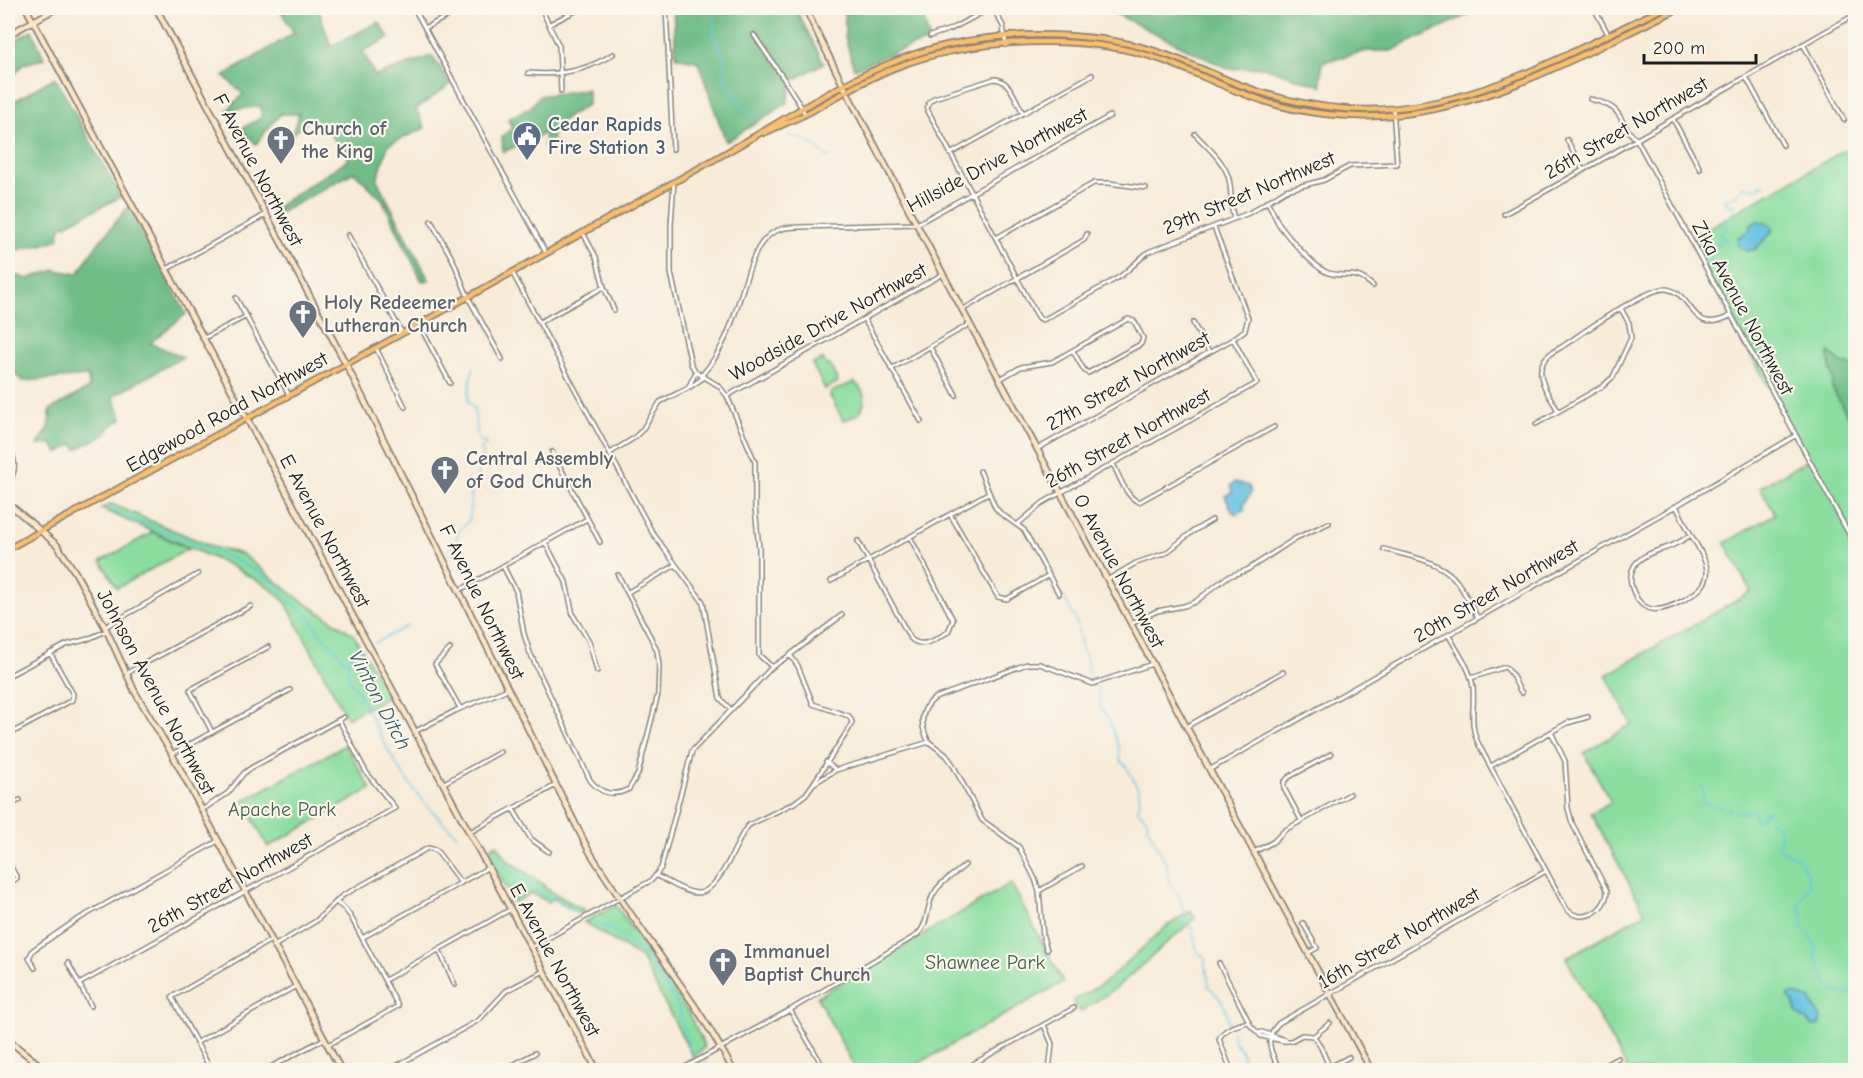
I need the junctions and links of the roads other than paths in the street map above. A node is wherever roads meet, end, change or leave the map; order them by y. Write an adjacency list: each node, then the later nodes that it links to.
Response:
1 (26, 8): 15 (street, E Avenue Northwest)
2 (57, 8): 15 (street)
3 (156, 8): 56 (street, F Avenue Northwest)
4 (414, 8): 17 (street)
5 (463, 8): 17 (street)
6 (541, 8): 16 (street)
7 (581, 8): 16 (street)
8 (666, 8): 47 (street)
9 (805, 8): 30 (street, O Avenue Northwest)
10 (992, 8): 21 (street); 22 (street)
11 (1594, 8): 18 (street)
12 (1664, 8): 18 (main road, Edgewood Road Northwest)
13 (1680, 8): 39 (main road, Edgewood Road Northwest)
14 (1856, 14): 23 (street, 26th Street Northwest)
15 (33, 21): 19 (street); 66 (street, E Avenue Northwest)
16 (550, 24): 27 (street)
17 (425, 28): 65 (street)
18 (1608, 34): 35 (main road, Edgewood Road Northwest)
19 (8, 35)
20 (754, 35): 34 (street)
21 (930, 36)
22 (1005, 38): 24 (street); 30 (main road, Edgewood Road Northwest); 35 (main road, Edgewood Road Northwest)
23 (1803, 44): 29 (street, 26th Street Northwest); 41 (street)
24 (1006, 45): 32 (main road, Edgewood Road Northwest); 39 (main road, Edgewood Road Northwest)
25 (613, 54): 27 (street)
26 (528, 73): 27 (street)
27 (560, 73): 31 (street)
28 (1092, 75): 36 (street)
29 (1746, 77): 40 (street, 26th Street Northwest); 46 (street)
30 (843, 85): 32 (street, O Avenue Northwest); 34 (main road, Edgewood Road Northwest)
31 (561, 91)
32 (846, 91): 37 (main road, Edgewood Road Northwest); 59 (street, O Avenue Northwest)
33 (1590, 99): 44 (street, Zika Avenue Northwest)
34 (802, 108): 37 (street); 45 (main road, Edgewood Road Northwest)
35 (1393, 108): 39 (street, 29th Street Northwest)
36 (1023, 113): 48 (street); 48 (street)
37 (805, 114): 45 (main road, Edgewood Road Northwest)
38 (1110, 116): 53 (street, Hillside Drive Northwest)
39 (1393, 116): 54 (street, 29th Street Northwest)
40 (1673, 119): 44 (street, 26th Street Northwest); 49 (street)
41 (1844, 120)
42 (1195, 134): 57 (street)
43 (1567, 140): 50 (street)
44 (1637, 140): 50 (street, 26th Street Northwest); 78 (street, Zika Avenue Northwest)
45 (743, 143): 51 (main road, Edgewood Road Northwest)
46 (1783, 145)
47 (673, 150)
48 (950, 154): 53 (street)
49 (1700, 169)
50 (1582, 170): 55 (street, 26th Street Northwest)
51 (674, 181): 61 (main road, Edgewood Road Northwest); 94 (street)
52 (1146, 188): 64 (street)
53 (972, 194): 59 (street, Hillside Drive Northwest); 64 (street)
54 (1267, 201): 57 (street, 29th Street Northwest); 70 (street)
55 (1504, 214)
56 (265, 215): 66 (street); 92 (street, F Avenue Northwest)
57 (1234, 219): 60 (street, 29th Street Northwest)
58 (431, 221): 72 (street)
59 (917, 225): 68 (street, O Avenue Northwest); 95 (street, Hillside Drive Northwest)
60 (1214, 227): 69 (street, 29th Street Northwest); 86 (street)
61 (584, 233): 65 (main road, Edgewood Road Northwest); 71 (street)
62 (348, 234): 84 (street)
63 (1087, 234): 69 (street)
64 (996, 238): 69 (street)
65 (546, 253): 67 (main road, Edgewood Road Northwest)
66 (166, 269): 85 (street, E Avenue Northwest)
67 (512, 272): 72 (main road, Edgewood Road Northwest); 80 (street)
68 (943, 274): 76 (street, O Avenue Northwest); 79 (street, Woodside Drive Northwest)
69 (1017, 278): 76 (street)
70 (1373, 286)
71 (604, 287): 75 (street); 80 (street)
72 (468, 297): 82 (main road, Edgewood Road Northwest); 91 (street)
73 (236, 298): 77 (street)
74 (1621, 309): 78 (street); 103 (street); 103 (street)
75 (614, 310)
76 (962, 310): 83 (street, O Avenue Northwest)
77 (246, 316): 85 (street); 99 (street)
78 (1730, 316): 108 (street, Zika Avenue Northwest)
79 (864, 319): 93 (street); 101 (street, Woodside Drive Northwest)
80 (540, 322): 112 (street)
81 (1192, 323): 90 (street)
82 (419, 324): 84 (main road, Edgewood Road Northwest); 97 (street)
83 (970, 324): 87 (street); 96 (street, O Avenue Northwest)
84 (402, 333): 88 (main road, Edgewood Road Northwest)
85 (204, 338): 104 (street, E Avenue Northwest)
86 (1233, 339): 90 (street, 27th Street Northwest); 113 (street, 26th Street Northwest)
87 (930, 347): 93 (street); 100 (street)
88 (375, 348): 92 (main road, Edgewood Road Northwest); 102 (street)
89 (1073, 351): 89 (street); 96 (street)
90 (1209, 352): 110 (street, 27th Street Northwest)
91 (502, 359)
92 (346, 364): 99 (main road, Edgewood Road Northwest); 144 (street, F Avenue Northwest)
93 (891, 369): 105 (street)
94 (696, 372): 95 (street); 98 (street)
95 (702, 377): 98 (street, Hillside Drive Northwest); 101 (street)
96 (1000, 379): 110 (street, O Avenue Northwest)
97 (450, 383)
98 (688, 388): 112 (street, Hillside Drive Northwest)
99 (289, 395): 104 (main road, Edgewood Road Northwest)
100 (956, 395)
101 (726, 396): 158 (street)
102 (405, 407)
103 (1558, 411): 106 (street)
104 (247, 418): 125 (main road, Edgewood Road Northwest); 173 (street, E Avenue Northwest)
105 (921, 421)
106 (1536, 424)
107 (1274, 427): 113 (street)
108 (1795, 436): 119 (street, 20th Street Northwest); 128 (street, Zika Avenue Northwest)
109 (8, 444): 115 (street)
110 (1037, 449): 117 (street, O Avenue Northwest)
111 (552, 452): 121 (street)
112 (610, 453): 137 (street)
113 (1113, 464): 117 (street, 26th Street Northwest)
114 (980, 471): 116 (street)
115 (8, 483)
116 (988, 493): 120 (street); 124 (street)
117 (1061, 493): 124 (street, 26th Street Northwest); 142 (street, O Avenue Northwest)
118 (8, 503): 125 (street, Johnson Avenue Northwest)
119 (1676, 506): 127 (street); 149 (street, 20th Street Northwest)
120 (950, 514): 129 (street); 141 (street)
121 (587, 519): 131 (street); 132 (street)
122 (1212, 520): 142 (street)
123 (1329, 523): 150 (street)
124 (1018, 524): 141 (street)
125 (40, 531): 134 (main road, Edgewood Road Northwest); 151 (street, Johnson Avenue Northwest)
126 (1856, 533): 128 (street)
127 (1691, 535): 127 (street)
128 (1850, 536): 133 (street, Zika Avenue Northwest)
129 (910, 537): 136 (street); 136 (street)
130 (858, 541): 136 (street)
131 (545, 542): 138 (street); 159 (street)
132 (600, 542)
133 (1856, 547)
134 (8, 549)
135 (1384, 549): 149 (street)
136 (868, 560): 143 (street)
137 (676, 565): 145 (street); 168 (street)
138 (502, 566): 144 (street); 145 (street)
139 (198, 574): 151 (street)
140 (618, 574): 145 (street)
141 (1049, 575): 146 (street)
142 (1107, 580): 150 (street, O Avenue Northwest)
143 (831, 581)
144 (460, 590): 164 (street, F Avenue Northwest)
145 (627, 592)
146 (1059, 594)
147 (251, 606): 161 (street)
148 (843, 615): 156 (street)
149 (1478, 618): 152 (street, 20th Street Northwest)
150 (1131, 624): 157 (street, O Avenue Northwest)
151 (106, 628): 155 (street); 161 (street, Johnson Avenue Northwest)
152 (1448, 636): 163 (street); 184 (street, 20th Street Northwest)
153 (268, 647): 174 (street)
154 (450, 649): 167 (street)
155 (50, 653): 162 (street); 176 (street)
156 (789, 655): 158 (street); 181 (street)
157 (1152, 664): 172 (street, O Avenue Northwest); 177 (street)
158 (772, 667): 168 (street)
159 (597, 670)
160 (1283, 672): 172 (street)
161 (125, 673): 179 (street, Johnson Avenue Northwest)
162 (8, 676)
163 (1471, 678): 166 (street); 182 (street)
164 (508, 688): 167 (street); 187 (street, F Avenue Northwest)
165 (290, 690): 174 (street)
166 (1522, 693)
167 (460, 708): 173 (street)
168 (731, 710): 203 (street)
169 (344, 717): 171 (street)
170 (1588, 717): 175 (street)
171 (339, 720): 192 (street); 206 (street, 26th Street Northwest)
172 (1186, 727): 184 (street, O Avenue Northwest)
173 (416, 731): 185 (street, E Avenue Northwest)
174 (212, 732): 179 (street)
175 (1551, 732): 182 (street); 202 (street)
176 (8, 735)
177 (929, 742): 183 (street); 207 (street)
178 (500, 752): 185 (street)
179 (172, 754): 192 (street, Johnson Avenue Northwest)
180 (1331, 754): 193 (street)
181 (826, 762): 183 (street); 186 (street)
182 (1491, 766): 202 (street)
183 (836, 770): 186 (street)
184 (1209, 770): 197 (street, O Avenue Northwest)
185 (444, 783): 194 (street, E Avenue Northwest)
186 (813, 784): 203 (street)
187 (556, 785): 191 (street); 208 (street, F Avenue Northwest)
188 (1350, 794): 193 (street)
189 (20, 800): 190 (street)
190 (8, 806)
191 (513, 809): 194 (street); 196 (street)
192 (202, 810): 195 (street, Johnson Avenue Northwest)
193 (1302, 821): 197 (street)
194 (470, 832): 201 (street, E Avenue Northwest)
195 (219, 841): 206 (street, Johnson Avenue Northwest); 221 (street)
196 (549, 852)
197 (1253, 853): 218 (street, O Avenue Northwest)
198 (8, 862): 205 (street)
199 (965, 865): 232 (street)
200 (1082, 866): 207 (street)
201 (489, 867): 204 (street); 210 (street, E Avenue Northwest)
202 (1546, 871): 229 (street, 16th Street Northwest)
203 (657, 876): 208 (street)
204 (460, 883): 209 (street); 212 (street)
205 (8, 885)
206 (245, 891): 213 (street, Johnson Avenue Northwest); 226 (street, 26th Street Northwest)
207 (1039, 891): 217 (street)
208 (620, 898): 215 (street); 242 (street, F Avenue Northwest)
209 (336, 902): 212 (street); 214 (street)
210 (511, 909): 215 (street, E Avenue Northwest); 216 (street)
211 (1303, 923): 218 (street)
212 (362, 938): 225 (street)
213 (271, 940): 214 (street, Johnson Avenue Northwest); 240 (street)
214 (274, 946): 228 (street, Johnson Avenue Northwest)
215 (532, 946): 222 (street, E Avenue Northwest)
216 (439, 950): 225 (street); 227 (street)
217 (1047, 950)
218 (1308, 953): 229 (street, O Avenue Northwest)
219 (68, 963): 226 (street)
220 (1219, 963): 233 (street)
221 (35, 968)
222 (544, 970): 251 (street); 253 (street, E Avenue Northwest)
223 (8, 973): 224 (street)
224 (11, 980)
225 (385, 980): 241 (street)
226 (79, 984): 230 (street)
227 (455, 985)
228 (297, 986): 238 (street, Johnson Avenue Northwest); 240 (street)
229 (1330, 994): 236 (street, 16th Street Northwest); 261 (street, O Avenue Northwest)
230 (91, 1006)
231 (1074, 1008): 235 (street)
232 (790, 1010): 242 (street); 256 (street)
233 (1248, 1022): 236 (street); 259 (street)
234 (1330, 1023): 237 (street)
235 (1044, 1025): 257 (street); 258 (street)
236 (1271, 1036): 237 (street); 260 (street)
237 (1314, 1036): 246 (street)
238 (324, 1039): 241 (street, Johnson Avenue Northwest); 249 (street)
239 (8, 1040): 247 (street)
240 (196, 1043): 248 (street)
241 (328, 1045): 250 (street, Johnson Avenue Northwest)
242 (721, 1047): 254 (street); 255 (street, F Avenue Northwest)
243 (535, 1053): 252 (street)
244 (1349, 1057): 246 (street)
245 (1618, 1058): 262 (street)
246 (1330, 1069)
247 (46, 1071)
248 (211, 1071)
249 (266, 1071)
250 (342, 1071)
251 (389, 1071)
252 (504, 1071)
253 (597, 1071)
254 (680, 1071)
255 (733, 1071)
256 (825, 1071)
257 (962, 1071)
258 (1049, 1071)
259 (1231, 1071)
260 (1280, 1071)
261 (1371, 1071)
262 (1595, 1071)

